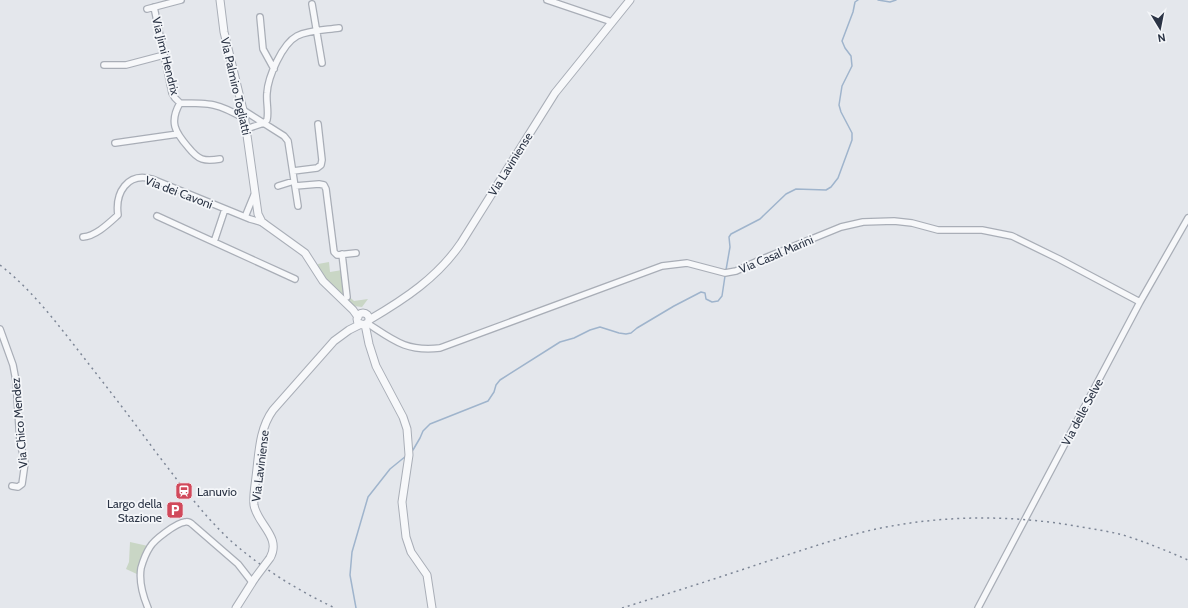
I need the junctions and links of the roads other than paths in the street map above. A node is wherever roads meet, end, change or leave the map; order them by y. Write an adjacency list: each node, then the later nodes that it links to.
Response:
1 (181, 0): 6 (street)
2 (220, 0): 17 (street, Via Palmiro Togliatti)
3 (547, 0): 9 (street)
4 (628, 1): 9 (street, Via Laviniense)
5 (312, 4): 11 (street)
6 (154, 7): 7 (street); 12 (street, Via Jimi Hendrix)
7 (147, 9)
8 (260, 17): 15 (street)
9 (612, 22): 42 (street, Via Laviniense)
10 (339, 28): 11 (street)
11 (317, 32): 13 (street); 15 (street)
12 (164, 55): 14 (street); 16 (street, Via Jimi Hendrix)
13 (322, 63)
14 (104, 66)
15 (274, 69): 19 (street)
16 (180, 103): 18 (street, Via Jimi Hendrix); 22 (street, Via Jimi Hendrix)
17 (243, 110): 18 (street, Via Palmiro Togliatti); 19 (street)
18 (245, 119): 21 (street, Via Palmiro Togliatti)
19 (263, 124): 21 (street); 25 (street)
20 (318, 124): 25 (street)
21 (246, 129): 28 (street, Via Palmiro Togliatti)
22 (178, 134): 23 (street); 24 (street)
23 (115, 143)
24 (220, 160)
25 (293, 171): 26 (street)
26 (295, 183): 27 (street); 29 (street); 38 (street)
27 (278, 186)
28 (254, 195): 32 (street, Via Palmiro Togliatti); 34 (street, Via Palmiro Togliatti)
29 (298, 206)
30 (225, 209): 32 (street, Via dei Cavoni); 35 (street, Via dei Cavoni); 36 (street)
31 (157, 216): 36 (street)
32 (245, 218): 34 (street, Via dei Cavoni)
33 (1188, 218): 41 (street, Via delle Selve)
34 (265, 223): 42 (street, Via Palmiro Togliatti)
35 (83, 237)
36 (214, 242): 39 (street)
37 (356, 253): 38 (street)
38 (342, 254): 40 (street)
39 (295, 279)
40 (347, 297)
41 (1140, 302): 42 (street, Via Casal Marini); 49 (street, Via delle Selve)
42 (363, 319): 45 (street, Via Laviniense, bridge); 48 (street)
43 (0, 329): 44 (street, Via Chico Mendez)
44 (12, 486)
45 (254, 580): 46 (street); 47 (street)
46 (148, 608)
47 (236, 608)
48 (432, 608)
49 (978, 608)

